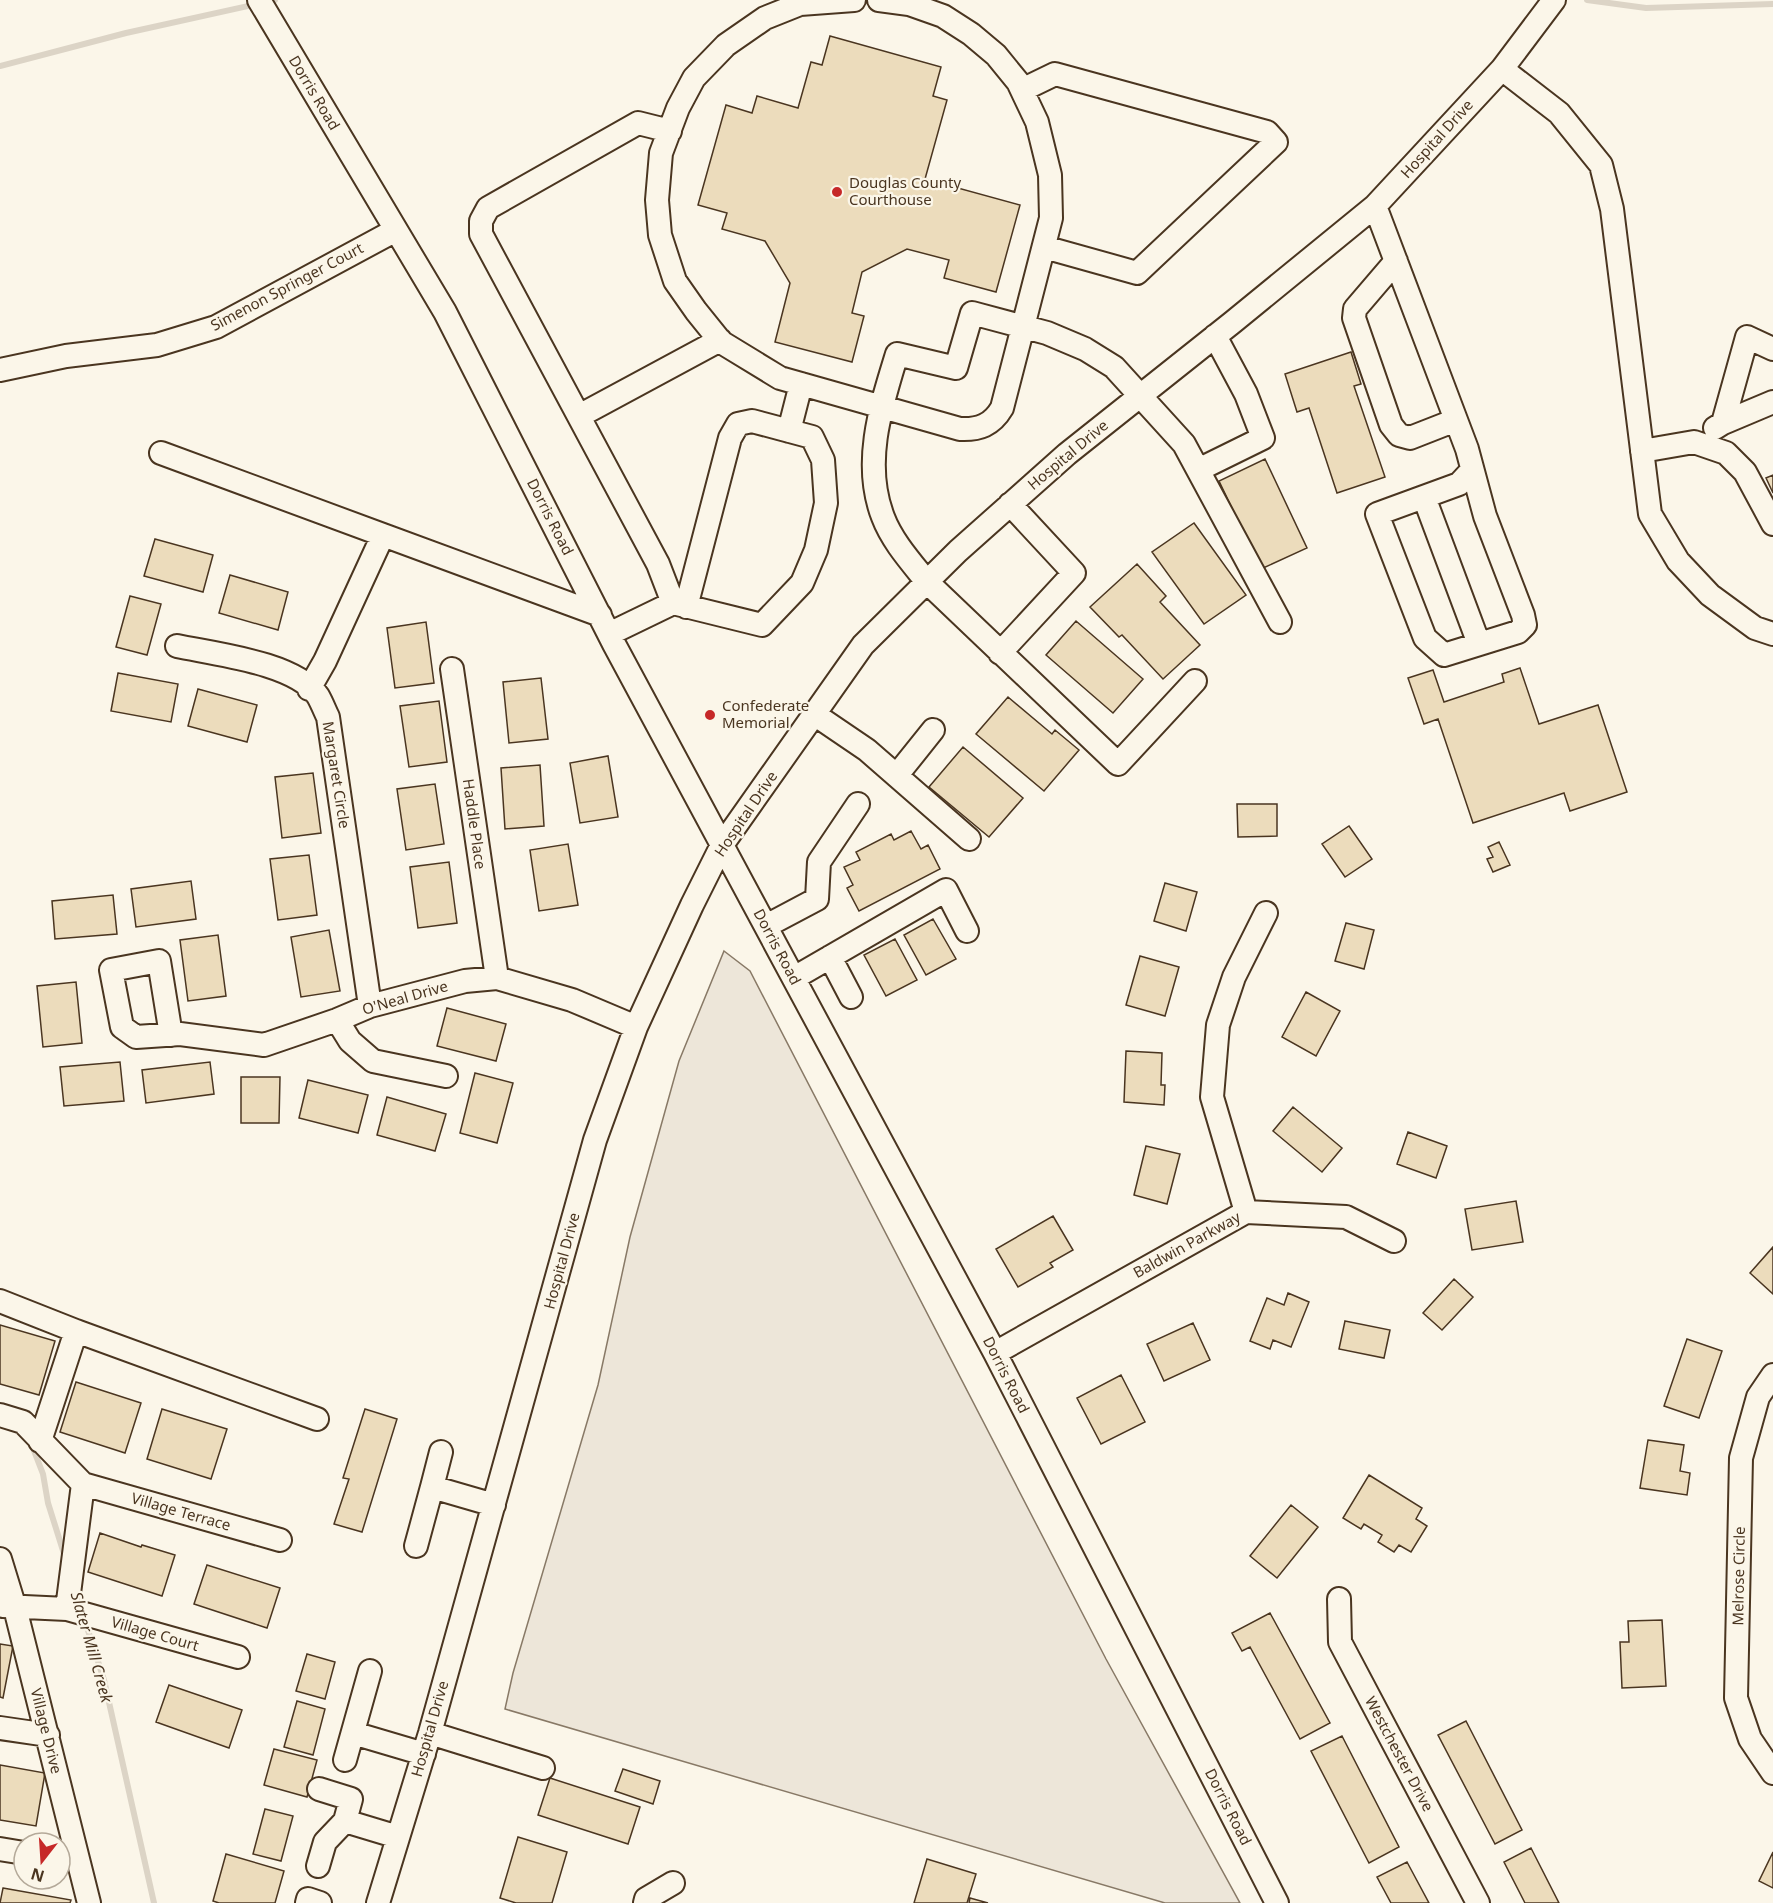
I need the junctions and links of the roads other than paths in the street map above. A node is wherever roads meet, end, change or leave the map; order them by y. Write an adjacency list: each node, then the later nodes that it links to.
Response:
1 (259, 0): 9 (street, Dorris Road)
2 (854, 0): 7 (street)
3 (879, 0): 6 (street)
4 (1554, 0): 5 (street, Hospital Drive)
5 (1502, 69): 8 (street, Hospital Drive); 26 (street)
6 (1022, 90): 10 (street); 10 (street)
7 (670, 131): 14 (street); 21 (street)
8 (1375, 206): 11 (street); 13 (street, Hospital Drive)
9 (396, 230): 16 (street, Simenon Springer Court); 37 (street, Dorris Road)
10 (1044, 247): 12 (street)
11 (1396, 261): 22 (street); 22 (street)
12 (1024, 327): 18 (street); 20 (street); 20 (street)
13 (1215, 336): 18 (street, Hospital Drive); 28 (street)
14 (720, 340): 17 (street); 21 (street)
15 (1773, 349): 23 (street)
16 (0, 370)
17 (801, 384): 20 (street); 24 (street)
18 (1139, 396): 28 (street); 31 (street, Hospital Drive)
19 (1773, 402): 23 (street)
20 (881, 407): 34 (street)
21 (579, 416): 35 (street)
22 (1456, 420): 29 (street)
23 (1723, 423): 25 (street)
24 (789, 431): 35 (street); 35 (street)
25 (1694, 442): 26 (street); 32 (street)
26 (1642, 451): 38 (street)
27 (161, 453): 33 (street)
28 (1198, 470): 36 (street)
29 (1472, 470): 30 (street); 39 (street)
30 (1424, 496): 39 (street); 39 (street)
31 (1010, 504): 34 (street, Hospital Drive); 41 (street)
32 (1773, 524)
33 (383, 535): 37 (street); 44 (street)
34 (927, 582): 41 (street); 45 (street, Hospital Drive)
35 (680, 605): 37 (street)
36 (1280, 622)
37 (604, 624): 50 (street, Dorris Road)
38 (1770, 626)
39 (1479, 644)
40 (177, 646): 44 (street, Margaret Circle)
41 (1000, 653): 43 (street)
42 (452, 669): 55 (street, Haddle Place)
43 (1195, 681)
44 (309, 689): 58 (street, Margaret Circle)
45 (814, 714): 47 (street); 50 (street, Hospital Drive)
46 (933, 730): 47 (street)
47 (897, 775): 49 (street)
48 (858, 804): 52 (street)
49 (969, 839)
50 (722, 845): 52 (street, Dorris Road); 60 (street, Hospital Drive)
51 (1266, 913): 63 (street)
52 (766, 926): 56 (street, Dorris Road)
53 (967, 931): 54 (street)
54 (830, 957): 56 (street); 57 (street)
55 (497, 978): 58 (street, O'Neal Drive); 60 (street, O'Neal Drive)
56 (794, 978): 67 (street, Dorris Road)
57 (851, 997)
58 (370, 1006): 59 (street, O'Neal Drive)
59 (337, 1020): 61 (street, O'Neal Drive); 62 (street)
60 (636, 1027): 75 (street, Hospital Drive)
61 (171, 1035)
62 (446, 1076)
63 (1246, 1212): 64 (street, Baldwin Parkway); 67 (street, Baldwin Parkway)
64 (1394, 1241)
65 (0, 1301): 66 (street)
66 (76, 1331): 70 (street); 71 (street)
67 (995, 1353): 101 (street, Dorris Road)
68 (1773, 1376): 90 (street, Melrose Circle)
69 (0, 1415): 71 (street, Village Terrace)
70 (317, 1419)
71 (40, 1441): 73 (street, Village Terrace)
72 (441, 1452): 74 (street)
73 (83, 1484): 76 (street, Village Terrace); 81 (street)
74 (432, 1487): 75 (street); 77 (street)
75 (494, 1505): 87 (street, Hospital Drive)
76 (279, 1540)
77 (416, 1546)
78 (0, 1559): 80 (street, Village Drive)
79 (1339, 1599): 102 (street, Westchester Drive)
80 (8, 1607): 81 (street, Village Court); 86 (street, Village Drive)
81 (67, 1609): 82 (street, Village Court)
82 (238, 1657)
83 (370, 1671): 85 (street)
84 (0, 1728): 86 (street)
85 (353, 1733): 87 (street); 88 (street)
86 (48, 1735): 93 (street, Village Drive)
87 (427, 1744): 89 (street); 94 (street, Hospital Drive)
88 (345, 1760)
89 (543, 1768)
90 (1773, 1773)
91 (320, 1789): 92 (street)
92 (345, 1821): 94 (street); 96 (street)
93 (64, 1831)
94 (398, 1837): 97 (street, Hospital Drive)
95 (72, 1866): 98 (street, Village Drive)
96 (318, 1866)
97 (383, 1902)
98 (89, 1903)
99 (307, 1903): 100 (street)
100 (320, 1903)
101 (1277, 1903)
102 (1478, 1903)

